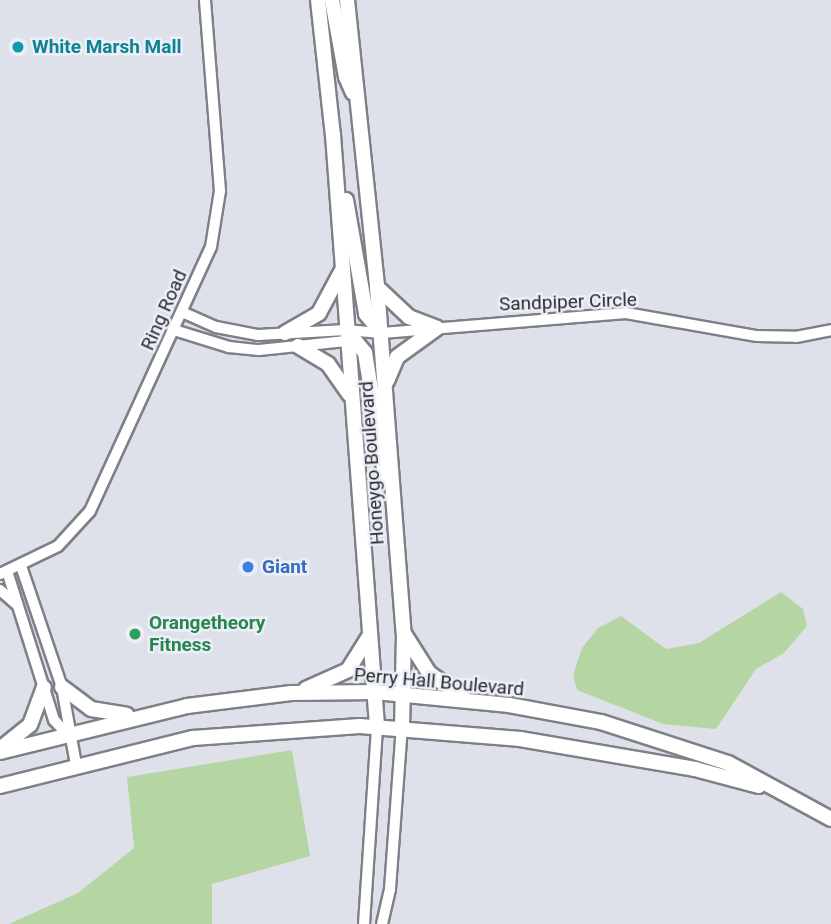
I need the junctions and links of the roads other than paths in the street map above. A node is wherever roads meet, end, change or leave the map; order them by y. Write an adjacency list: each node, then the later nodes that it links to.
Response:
1 (205, 0): 13 (street, Ring Road)
2 (310, 0): 8 (main road)
3 (318, 0): 8 (main road, Honeygo Boulevard)
4 (332, 0): 9 (main road)
5 (347, 0): 7 (main road, Honeygo Boulevard)
6 (354, 0): 7 (main road)
7 (350, 19): 9 (main road, Honeygo Boulevard)
8 (322, 24): 10 (main road, Honeygo Boulevard)
9 (358, 104): 12 (main road, Honeygo Boulevard)
10 (330, 106): 11 (main road, Honeygo Boulevard); 18 (main road)
11 (343, 268): 17 (main road); 19 (main road, Honeygo Boulevard)
12 (377, 287): 14 (main road); 18 (main road, Honeygo Boulevard)
13 (182, 312): 15 (street, Ring Road); 17 (street)
14 (437, 328): 16 (street, Sandpiper Circle); 18 (street, Sandpiper Circle); 21 (main road)
15 (174, 330): 20 (street); 24 (street, Ring Road)
16 (831, 330)
17 (285, 333): 19 (street)
18 (382, 333): 19 (street, Sandpiper Circle); 21 (main road, Honeygo Boulevard)
19 (350, 337): 20 (street); 22 (main road, Honeygo Boulevard); 23 (main road)
20 (298, 346): 22 (main road)
21 (385, 388): 23 (main road, Honeygo Boulevard)
22 (352, 398): 28 (main road, Honeygo Boulevard)
23 (394, 503): 29 (main road, Honeygo Boulevard)
24 (21, 566): 25 (street, Ring Road); 31 (street)
25 (4, 573): 27 (street)
26 (0, 590): 27 (street)
27 (21, 610): 30 (street)
28 (370, 633): 32 (main road, Honeygo Boulevard); 33 (main road)
29 (404, 634): 34 (main road, Honeygo Boulevard); 35 (main road)
30 (44, 687): 39 (street); 40 (main road)
31 (62, 687): 36 (main road); 39 (street)
32 (375, 692): 33 (main road, Perry Hall Boulevard); 34 (main road, Perry Hall Boulevard); 37 (main road, Honeygo Boulevard)
33 (291, 693): 36 (main road, Perry Hall Boulevard)
34 (402, 694): 35 (main road, Perry Hall Boulevard); 38 (main road, Honeygo Boulevard)
35 (468, 700): 43 (main road, Perry Hall Boulevard)
36 (135, 716): 39 (main road, Perry Hall Boulevard)
37 (377, 726): 38 (main road, Perry Hall Boulevard); 41 (main road, Perry Hall Boulevard); 44 (street, Honeygo Boulevard)
38 (402, 727): 43 (main road, Perry Hall Boulevard); 45 (street, Honeygo Boulevard)
39 (67, 734): 40 (main road, Perry Hall Boulevard); 41 (street)
40 (0, 751)
41 (76, 765): 42 (main road, Perry Hall Boulevard)
42 (0, 786)
43 (825, 815)
44 (364, 924)
45 (382, 924)

